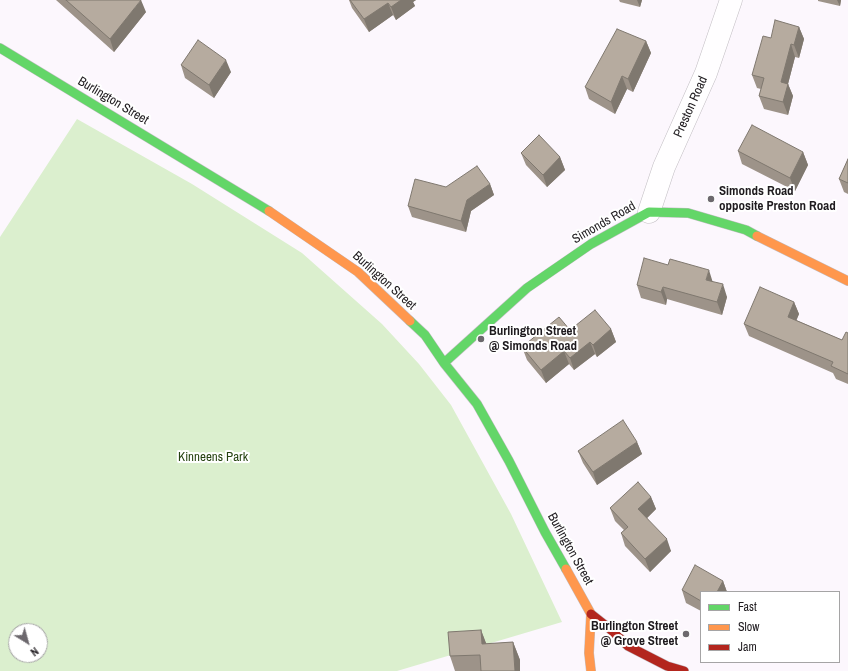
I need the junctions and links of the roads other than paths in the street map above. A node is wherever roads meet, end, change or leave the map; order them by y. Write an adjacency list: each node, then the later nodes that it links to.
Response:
1 (731, 0): 3 (street, Preston Road)
2 (0, 48): 5 (main road, Burlington Street)
3 (649, 212): 4 (main road, Simonds Road); 5 (main road, Simonds Road)
4 (848, 281)
5 (444, 363): 6 (main road, Burlington Street)
6 (591, 614): 7 (main road); 9 (main road)
7 (667, 666): 8 (main road); 10 (main road)
8 (655, 669)
9 (591, 671)
10 (684, 671)

